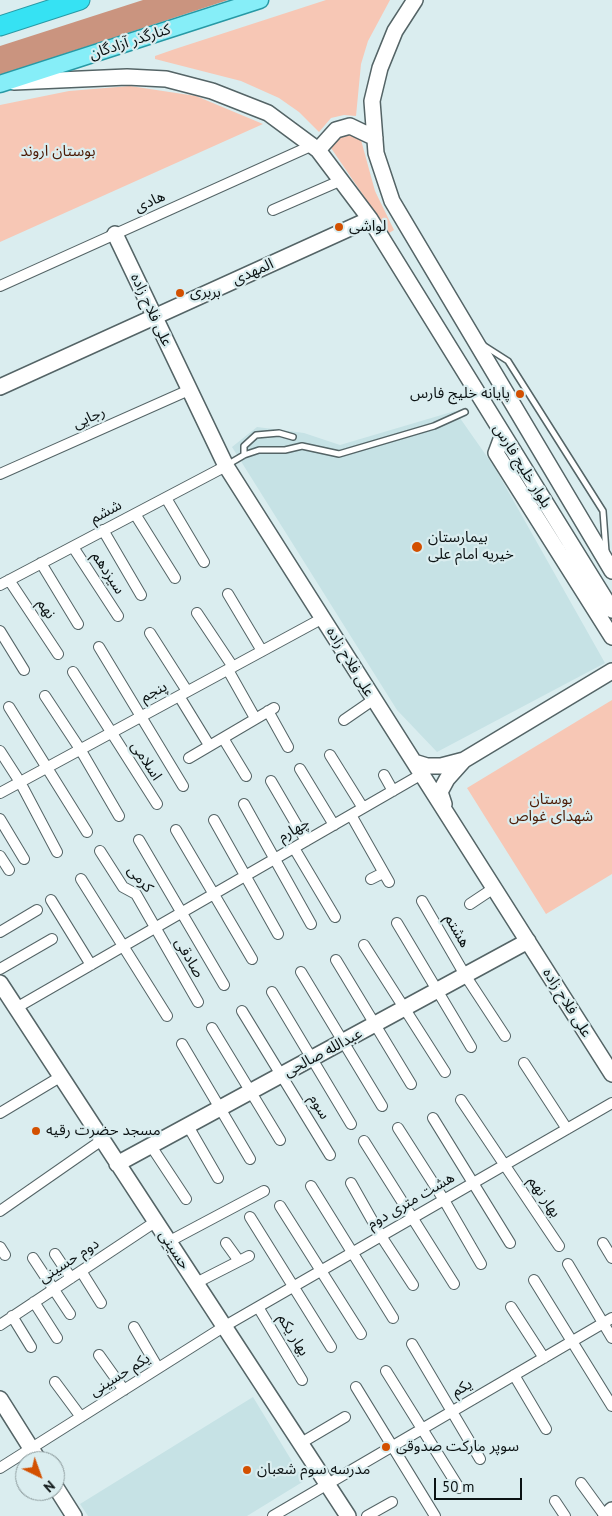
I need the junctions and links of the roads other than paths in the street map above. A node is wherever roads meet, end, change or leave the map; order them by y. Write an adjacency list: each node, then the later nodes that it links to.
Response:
1 (80, 0): 4 (highway)
2 (260, 0): 5 (main road, کنارگذر آزادگان)
3 (415, 0): 6 (street, بلوار خلیج فارس)
4 (0, 26)
5 (3, 83): 7 (street, بلوار خلیج فارس)
6 (375, 138): 7 (street); 14 (street, بلوار خلیج فارس)
7 (315, 147): 8 (street, بلوار خلیج فارس); 11 (street, هادی)
8 (342, 180): 9 (street); 10 (street, بلوار خلیج فارس)
9 (273, 210)
10 (370, 219): 13 (street, المهدی); 18 (street, بلوار خلیج فارس)
11 (115, 234): 12 (street, هادی); 13 (street, علی فلاح زاده)
12 (0, 286)
13 (155, 316): 15 (street, المهدی); 16 (street, علی فلاح زاده)
14 (475, 340): 29 (street, بلوار خلیج فارس); 29 (lane)
15 (0, 387)
16 (189, 390): 21 (street, علی فلاح زاده); 22 (street, رجایی)
17 (465, 412): 20 (lane)
18 (503, 434): 34 (street, بلوار خلیج فارس); 41 (street)
19 (293, 437): 20 (lane)
20 (244, 455): 21 (lane)
21 (226, 466): 23 (street, ششم); 37 (street, علی فلاح زاده)
22 (0, 474)
23 (166, 498): 24 (street, ششم); 27 (street)
24 (135, 514): 25 (street, ششم); 30 (street)
25 (103, 530): 26 (street, ششم); 33 (street)
26 (73, 547): 28 (street, ششم); 36 (street, سیزدهم)
27 (204, 562)
28 (40, 564): 31 (street, ششم); 38 (street)
29 (610, 567)
30 (175, 578)
31 (4, 582): 44 (street, نهم)
32 (228, 594): 43 (street)
33 (141, 595)
34 (612, 610)
35 (197, 613): 45 (street)
36 (118, 616)
37 (323, 618): 43 (street, پنجم); 51 (street, علی فلاح زاده)
38 (78, 624)
39 (0, 631): 46 (street)
40 (150, 632): 49 (street)
41 (612, 638)
42 (99, 647): 53 (street)
43 (262, 651): 45 (street, پنجم)
44 (58, 654)
45 (230, 668): 49 (street, پنجم); 54 (street)
46 (24, 670)
47 (612, 671): 64 (street)
48 (73, 672): 56 (street, اسلامی)
49 (183, 694): 53 (street, پنجم); 58 (street)
50 (44, 696): 60 (street)
51 (373, 700): 55 (street); 66 (street, علی فلاح زاده)
52 (10, 708): 65 (street)
53 (141, 717): 56 (street, پنجم); 72 (street)
54 (255, 718): 57 (street); 59 (street)
55 (344, 720)
56 (111, 733): 60 (street, پنجم); 75 (street, اسلامی)
57 (223, 738): 58 (street); 69 (street)
58 (209, 745): 63 (street)
59 (288, 747)
60 (80, 749): 65 (street, پنجم); 80 (street)
61 (0, 751): 71 (street)
62 (330, 755): 77 (street)
63 (189, 758)
64 (464, 760): 66 (street); 78 (street)
65 (48, 767): 71 (street, پنجم); 85 (street)
66 (418, 768): 73 (street, چهارم); 78 (street, علی فلاح زاده)
67 (300, 769): 83 (street)
68 (384, 775): 73 (street)
69 (246, 776)
70 (271, 781): 87 (street)
71 (20, 782): 74 (street, پنجم); 90 (street)
72 (183, 786)
73 (393, 791): 77 (street, چهارم)
74 (0, 793)
75 (157, 804)
76 (244, 804): 93 (street)
77 (363, 808): 79 (street, چهارم)
78 (446, 812): 100 (street, علی فلاح زاده)
79 (351, 815): 83 (street, چهارم); 95 (street)
80 (119, 816)
81 (0, 819): 92 (street)
82 (214, 820): 96 (street)
83 (334, 825): 87 (street, چهارم)
84 (176, 830): 101 (street)
85 (87, 832)
86 (139, 840): 106 (street)
87 (306, 841): 88 (street, چهارم)
88 (294, 848): 93 (street, چهارم); 107 (street)
89 (100, 851): 110 (street, کرمی)
90 (57, 852)
91 (0, 856): 94 (street)
92 (24, 859)
93 (274, 860): 96 (street, چهارم); 109 (street)
94 (9, 870)
95 (384, 873): 98 (street); 99 (street)
96 (245, 876): 101 (street, چهارم); 112 (street)
97 (81, 879): 116 (street)
98 (371, 879)
99 (389, 882)
100 (494, 888): 104 (street); 114 (street, علی فلاح زاده)
101 (214, 894): 106 (street, چهارم); 117 (street)
102 (51, 900): 119 (street)
103 (422, 901): 122 (street, هشتم)
104 (470, 904)
105 (37, 910): 111 (street)
106 (182, 913): 110 (street, چهارم); 124 (street)
107 (335, 917)
108 (397, 923): 125 (street)
109 (311, 924)
110 (155, 928): 116 (street, چهارم); 127 (street, صادقی)
111 (0, 932)
112 (278, 934)
113 (52, 939): 120 (street)
114 (528, 941): 122 (street, عبدالله صالحی); 141 (street, علی فلاح زاده)
115 (364, 945): 129 (street)
116 (122, 947): 119 (street, چهارم); 131 (street)
117 (252, 959)
118 (336, 960): 132 (street)
119 (91, 965): 128 (street, چهارم)
120 (0, 969)
121 (301, 972): 135 (street)
122 (465, 975): 125 (street, عبدالله صالحی); 134 (street, هشتم)
123 (0, 983): 128 (street, حسینی)
124 (224, 985)
125 (436, 991): 129 (street, عبدالله صالحی); 137 (street)
126 (272, 992): 138 (street)
127 (198, 1002)
128 (9, 1004): 143 (street, حسینی)
129 (404, 1009): 132 (street, عبدالله صالحی); 140 (street)
130 (242, 1011): 142 (street, سوم)
131 (166, 1016)
132 (376, 1024): 135 (street, عبدالله صالحی); 144 (street)
133 (212, 1028): 145 (street)
134 (505, 1036)
135 (344, 1041): 138 (street, عبدالله صالحی); 148 (street)
136 (182, 1044): 149 (street)
137 (471, 1047)
138 (313, 1058): 142 (street, عبدالله صالحی); 152 (street)
139 (524, 1063): 155 (street)
140 (445, 1072)
141 (612, 1074)
142 (281, 1075): 145 (street, عبدالله صالحی); 160 (street, سوم)
143 (60, 1077): 150 (street); 156 (street, حسینی)
144 (411, 1084)
145 (251, 1092): 149 (street, عبدالله صالحی); 157 (street)
146 (461, 1100): 163 (street, بهار نهم)
147 (612, 1102): 155 (street, هشت متری دوم)
148 (382, 1106)
149 (220, 1109): 153 (street, عبدالله صالحی); 161 (street)
150 (0, 1114)
151 (433, 1118): 166 (street)
152 (351, 1124)
153 (188, 1126): 159 (street, عبدالله صالحی); 164 (street)
154 (398, 1128): 170 (street)
155 (567, 1129): 163 (street, هشت متری دوم)
156 (102, 1140): 162 (street, حسینی); 172 (street)
157 (280, 1140)
158 (364, 1141): 174 (street)
159 (152, 1146): 162 (street, عبدالله صالحی); 169 (street)
160 (330, 1155)
161 (250, 1159)
162 (117, 1164): 175 (street, حسینی)
163 (504, 1165): 166 (street, هشت متری دوم); 181 (street, بهار نهم)
164 (218, 1178)
165 (351, 1183): 176 (street)
166 (473, 1183): 170 (street, هشت متری دوم); 179 (street)
167 (311, 1186): 182 (street)
168 (264, 1191): 177 (street)
169 (186, 1198)
170 (444, 1200): 174 (street, هشت متری دوم); 188 (street)
171 (280, 1206): 190 (street)
172 (0, 1211)
173 (250, 1218): 197 (street)
174 (412, 1218): 176 (street, هشت متری دوم); 195 (street)
175 (155, 1222): 177 (street, حسینی); 191 (street, دوم حسینی)
176 (381, 1236): 182 (street, هشت متری دوم); 196 (street)
177 (168, 1242): 194 (street, حسینی)
178 (226, 1243): 187 (street)
179 (510, 1243)
180 (603, 1243): 186 (street)
181 (559, 1246)
182 (353, 1252): 190 (street, هشت متری دوم); 205 (street)
183 (55, 1254): 192 (street)
184 (249, 1256): 187 (street)
185 (33, 1258): 198 (street)
186 (612, 1258)
187 (239, 1262): 194 (street)
188 (481, 1264)
189 (568, 1264): 206 (street)
190 (322, 1270): 197 (street, هشت متری دوم); 210 (street)
191 (81, 1271): 192 (street, دوم حسینی); 200 (street)
192 (71, 1278): 198 (street, دوم حسینی)
193 (534, 1280): 213 (street)
194 (196, 1284): 208 (street, حسینی)
195 (454, 1284)
196 (413, 1285)
197 (294, 1286): 201 (street, هشت متری دوم); 216 (street)
198 (54, 1289): 199 (street, دوم حسینی); 203 (street)
199 (34, 1302): 204 (street, دوم حسینی); 211 (street)
200 (101, 1303)
201 (258, 1307): 208 (street, هشت متری دوم); 222 (street, بهار یکم)
202 (511, 1307): 218 (street)
203 (70, 1314)
204 (12, 1316): 207 (street, دوم حسینی); 215 (street)
205 (393, 1318)
206 (608, 1321): 212 (street); 213 (street, یکم)
207 (0, 1324)
208 (224, 1326): 219 (street, یکم حسینی); 233 (street, حسینی)
209 (134, 1327): 219 (street)
210 (361, 1334)
211 (57, 1338)
212 (612, 1338)
213 (573, 1341): 218 (street, یکم); 227 (street)
214 (412, 1344): 228 (street)
215 (31, 1347)
216 (331, 1347)
217 (99, 1355): 225 (street)
218 (544, 1358): 221 (street, یکم)
219 (158, 1368): 225 (street, یکم حسینی)
220 (386, 1371): 231 (street)
221 (514, 1375): 228 (street, یکم); 232 (street)
222 (302, 1380)
223 (55, 1382): 229 (street)
224 (356, 1386): 234 (street)
225 (124, 1390): 229 (street, یکم حسینی)
226 (0, 1399): 235 (street)
227 (612, 1406)
228 (453, 1410): 231 (street, یکم); 237 (street)
229 (81, 1417): 236 (street, یکم حسینی)
230 (345, 1417): 233 (street)
231 (423, 1428): 234 (street, یکم); 242 (street)
232 (546, 1429)
233 (301, 1443): 240 (street, حسینی)
234 (393, 1445): 240 (street, یکم); 251 (street)
235 (32, 1451)
236 (40, 1451)
237 (480, 1459)
238 (15, 1460): 239 (street, یکم حسینی)
239 (2, 1464)
240 (327, 1483): 248 (street, یکم); 249 (street, حسینی)
241 (581, 1483): 253 (street)
242 (459, 1488)
243 (64, 1501): 247 (street)
244 (555, 1501): 252 (street)
245 (392, 1502): 250 (street)
246 (612, 1510): 253 (street)
247 (74, 1516)
248 (273, 1516)
249 (348, 1516)
250 (367, 1516)
251 (435, 1516)
252 (565, 1516)
253 (606, 1516)

